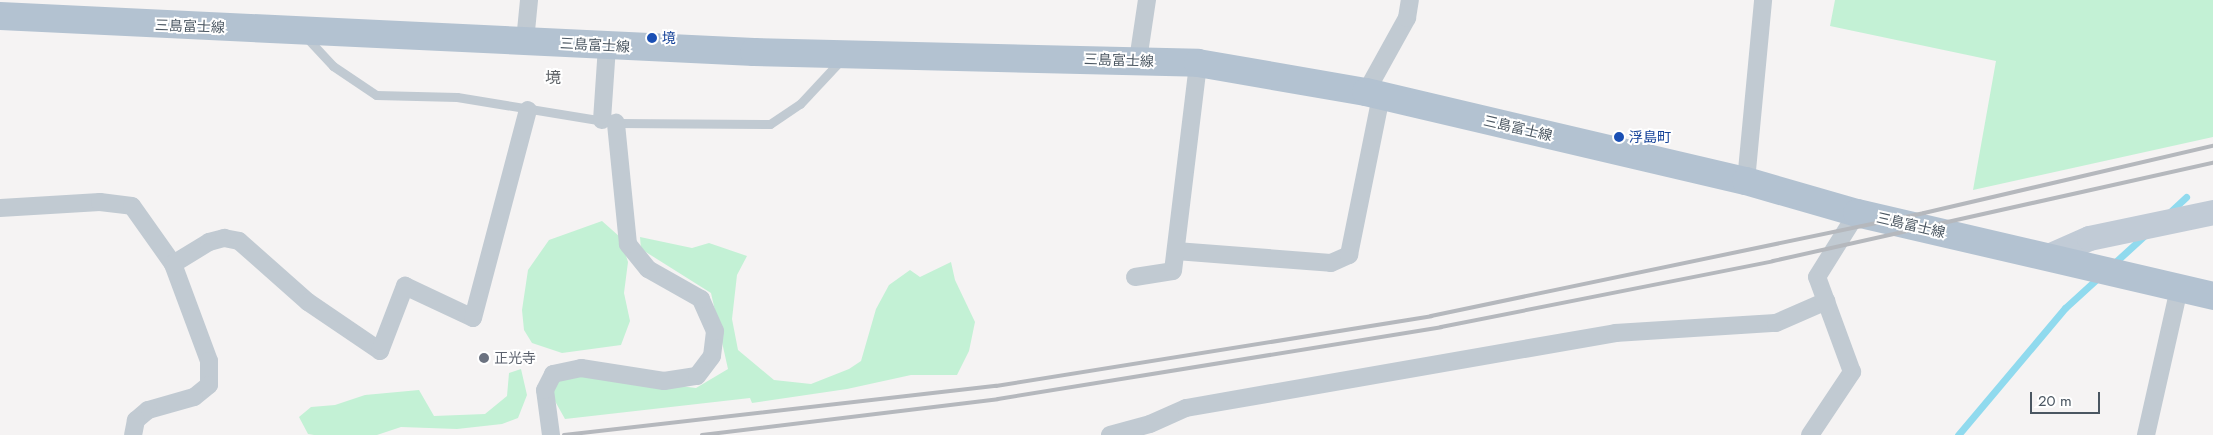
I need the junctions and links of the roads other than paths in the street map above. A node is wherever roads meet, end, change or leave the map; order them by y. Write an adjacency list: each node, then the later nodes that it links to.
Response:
1 (529, 0): 7 (street)
2 (1147, 0): 10 (street)
3 (1410, 0): 12 (street)
4 (1763, 0): 15 (street)
5 (0, 16): 6 (main road, 三島富士線)
6 (299, 30): 7 (main road, 三島富士線); 13 (lane)
7 (525, 41): 8 (main road, 三島富士線)
8 (607, 46): 9 (main road, 三島富士線); 14 (street)
9 (847, 54): 10 (main road, 三島富士線); 14 (lane)
10 (1138, 60): 11 (main road, 三島富士線)
11 (1198, 63): 12 (main road, 三島富士線); 19 (street)
12 (1373, 94): 15 (main road, 三島富士線); 19 (street)
13 (528, 110): 14 (lane); 21 (street)
14 (609, 122): 27 (street)
15 (1746, 182): 18 (main road, 三島富士線)
16 (0, 208): 21 (street)
17 (2213, 212): 20 (street)
18 (1857, 213): 20 (main road, 三島富士線); 25 (street)
19 (1176, 251): 22 (street)
20 (2046, 258): 23 (main road, 三島富士線)
21 (173, 264): 26 (street)
22 (1135, 277)
23 (2179, 288): 24 (main road, 三島富士線); 30 (street)
24 (2213, 296)
25 (1826, 301): 28 (street); 29 (street)
26 (133, 434)
27 (551, 435)
28 (1110, 435)
29 (1810, 435)
30 (2146, 435)

